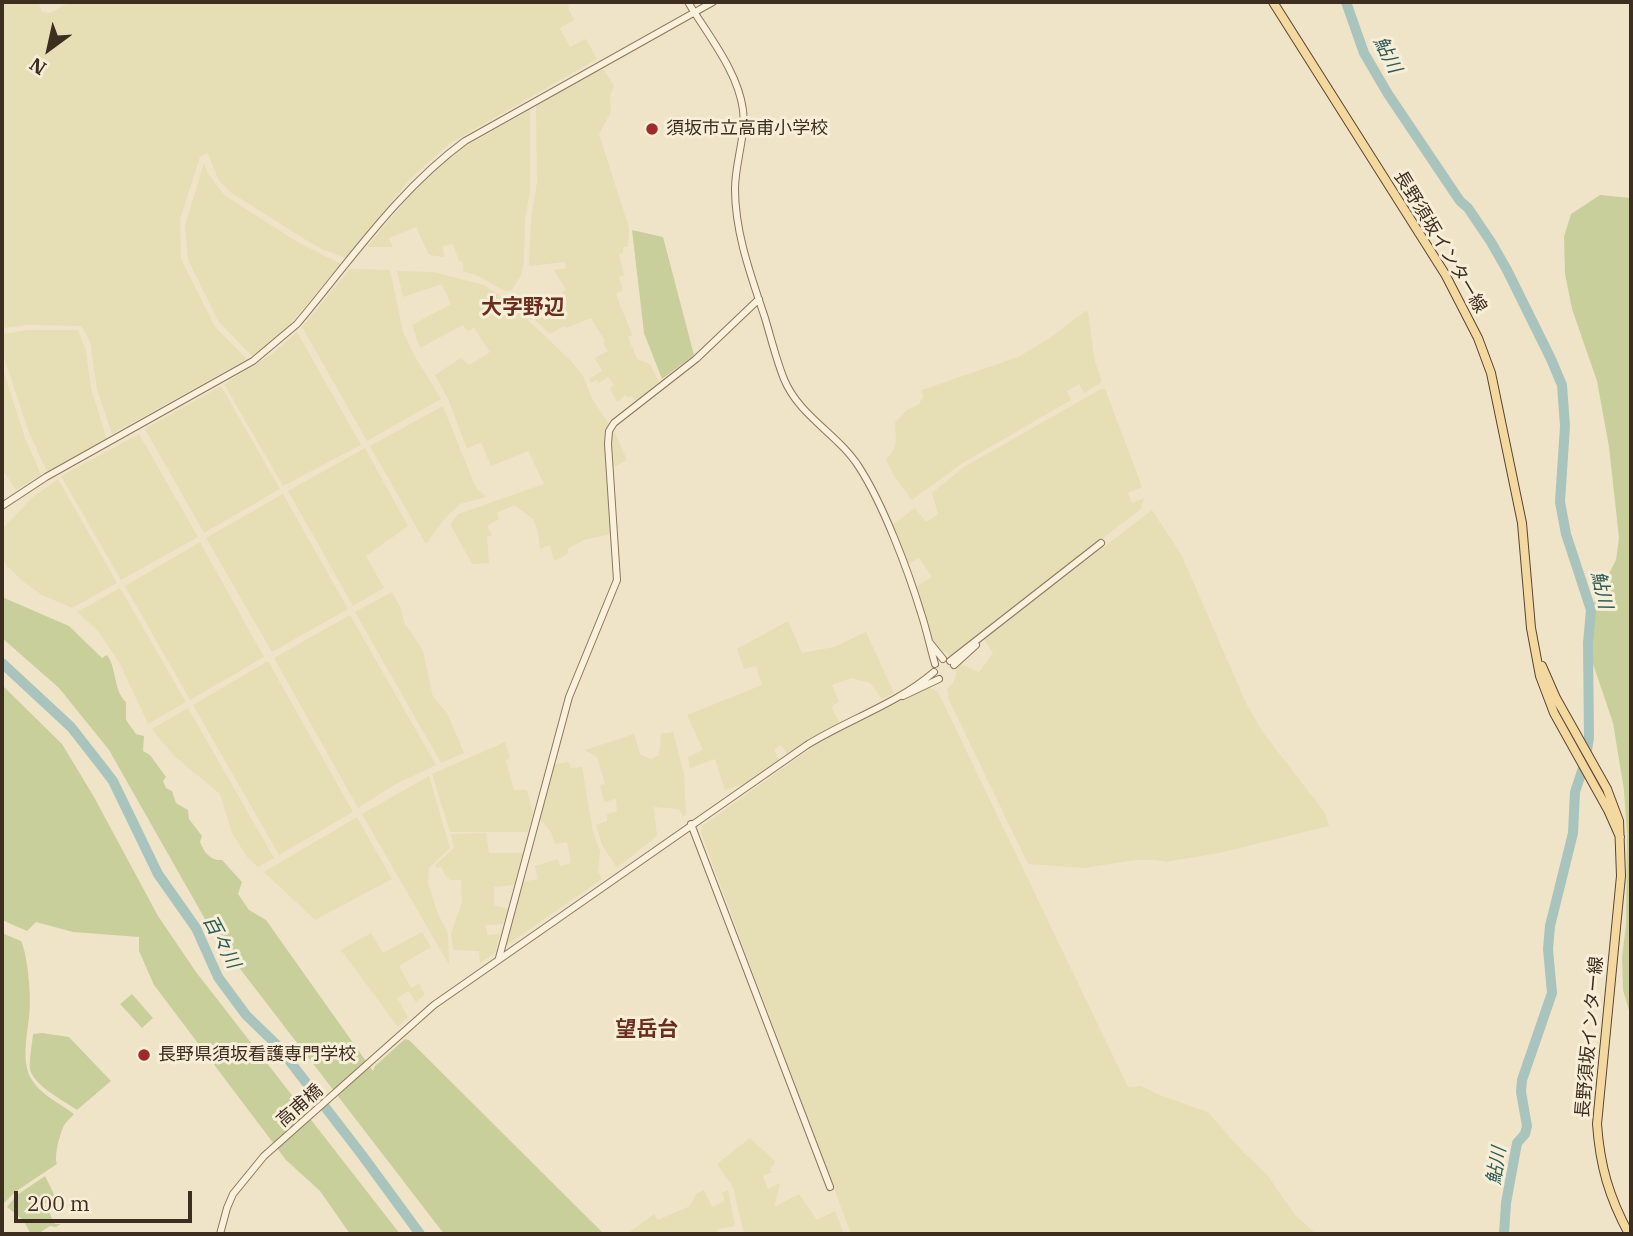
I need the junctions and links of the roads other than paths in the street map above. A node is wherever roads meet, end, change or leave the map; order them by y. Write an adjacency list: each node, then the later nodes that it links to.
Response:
1 (688, 2): 4 (street)
2 (713, 2): 4 (street)
3 (1273, 2): 9 (main road, 長野須坂インター線)
4 (694, 12): 5 (street); 6 (street)
5 (759, 299): 8 (street); 14 (street)
6 (2, 506)
7 (1101, 543): 8 (street)
8 (929, 642): 11 (street)
9 (1534, 647): 13 (main road, 長野須坂インター線); 13 (main road, 長野須坂インター線)
10 (939, 679): 11 (street)
11 (889, 701): 12 (street, 高甫橋)
12 (691, 824): 14 (street, 高甫橋); 15 (street)
13 (1620, 837): 17 (main road, 長野須坂インター線)
14 (499, 958): 16 (street, 高甫橋)
15 (830, 1187)
16 (220, 1234)
17 (1629, 1234)

